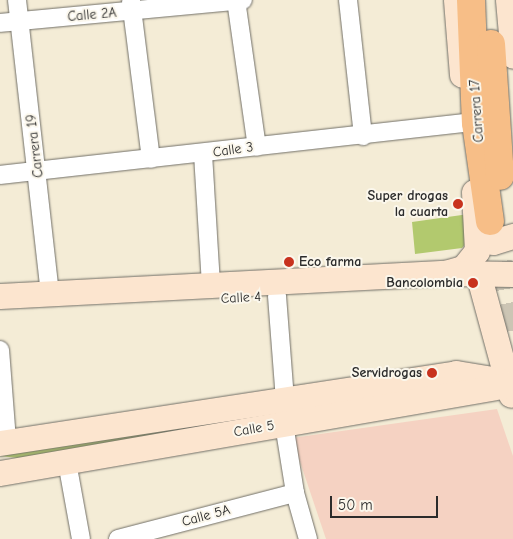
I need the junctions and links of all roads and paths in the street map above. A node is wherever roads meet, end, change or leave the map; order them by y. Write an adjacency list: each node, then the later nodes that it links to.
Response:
1 (16, 0): 9 (street, Carrera 19)
2 (238, 0): 8 (street, Calle 2A); 14 (street)
3 (348, 0): 13 (street)
4 (456, 0): 12 (main road)
5 (471, 0): 19 (main road, Carrera 17)
6 (488, 0): 19 (main road, Carrera 17)
7 (508, 0): 11 (main road)
8 (131, 6): 9 (street, Calle 2A); 16 (street)
9 (20, 22): 10 (street, Calle 2A); 17 (street, Carrera 19)
10 (0, 23)
11 (513, 56)
12 (465, 124): 13 (street, Calle 3); 19 (main road)
13 (363, 136): 14 (street, Calle 3)
14 (257, 147): 15 (street, Calle 3)
15 (203, 154): 16 (street, Calle 3); 23 (street)
16 (151, 159): 17 (street, Calle 3)
17 (39, 172): 18 (street, Calle 3); 24 (street, Carrera 19)
18 (0, 174)
19 (496, 225): 20 (main road)
20 (445, 273): 22 (main road, Calle 4); 23 (main road, Calle 4)
21 (513, 274): 22 (main road, Calle 4)
22 (480, 277): 26 (main road, Calle 4); 29 (main road)
23 (211, 285): 24 (main road, Calle 4)
24 (50, 293): 25 (main road, Calle 4)
25 (0, 296)
26 (277, 296): 27 (main road, Calle 4); 30 (street)
27 (0, 311)
28 (0, 350): 32 (street)
29 (511, 390): 30 (main road, Calle 5); 31 (main road, Calle 5)
30 (285, 399): 32 (main road, Calle 5)
31 (284, 424): 33 (main road, Calle 5); 35 (street)
32 (4, 442)
33 (67, 462): 34 (main road, Calle 5); 36 (street)
34 (3, 472)
35 (295, 493): 37 (street, Calle 5A); 38 (street)
36 (81, 539)
37 (118, 539)
38 (308, 539)

